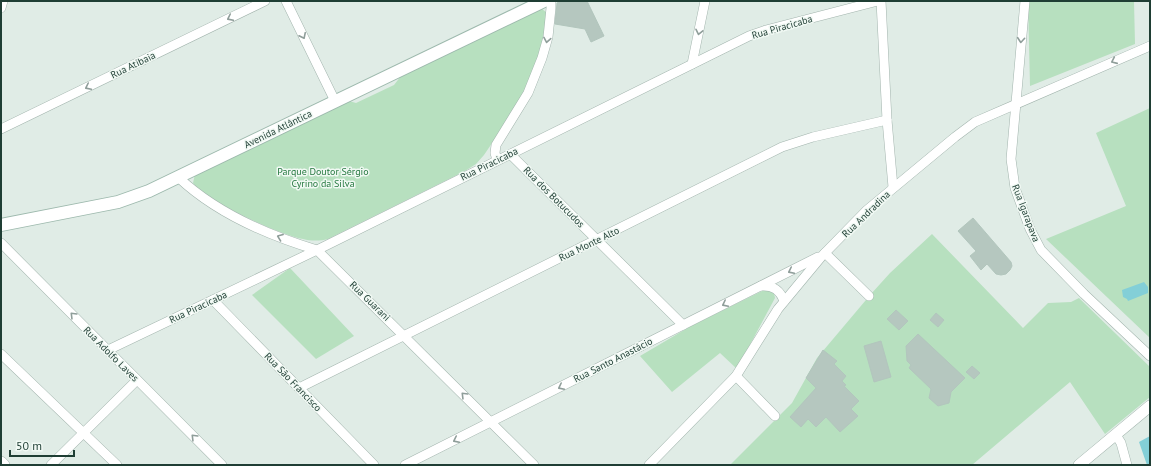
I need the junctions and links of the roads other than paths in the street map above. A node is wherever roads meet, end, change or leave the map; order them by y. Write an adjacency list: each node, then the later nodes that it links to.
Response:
1 (4, 1): 9 (street)
2 (265, 1): 15 (street, Rua Atibaia, one-way to 15)
3 (286, 1): 12 (street, one-way to 12)
4 (544, 1): 12 (main road, Avenida Atlântica)
5 (551, 1): 17 (street, one-way to 17)
6 (705, 1): 11 (street, one-way to 11)
7 (880, 1): 11 (street, Rua Piracicaba); 14 (street)
8 (1025, 1): 13 (street, Rua Igarapava, one-way to 13)
9 (1, 8)
10 (1150, 46): 13 (street, Rua Andradina, one-way to 13)
11 (692, 64): 16 (street, Rua Piracicaba)
12 (335, 101): 18 (main road, Avenida Atlântica)
13 (1016, 104): 19 (street, Rua Andradina); 33 (street, Rua Igarapava)
14 (887, 120): 19 (street); 21 (street, Rua Monte Alto)
15 (1, 129)
16 (510, 154): 17 (street, Rua Piracicaba); 21 (street, Rua dos Botucudos)
17 (497, 160): 23 (street, Rua Piracicaba)
18 (178, 176): 20 (main road, Avenida Atlântica); 23 (street, Rua Guarani, one-way to 18)
19 (893, 187): 24 (street, Rua Andradina)
20 (1, 225)
21 (597, 240): 29 (street, Rua dos Botucudos); 30 (street, Rua Monte Alto)
22 (1, 243): 31 (street, Rua Adolfo Laves, one-way to 22)
23 (317, 250): 27 (street, Rua Piracicaba); 30 (street, Rua Guarani)
24 (824, 254): 25 (street, Rua Santo Anastácio, one-way to 25); 26 (street); 28 (street, Rua Andradina)
25 (760, 286): 28 (street); 29 (street, Rua Santo Anastácio, one-way to 29)
26 (869, 296)
27 (213, 300): 31 (street, Rua Piracicaba); 36 (street, Rua São Francisco)
28 (784, 301): 34 (street, Rua Andradina)
29 (683, 325): 39 (street, Rua Santo Anastácio, one-way to 39)
30 (405, 335): 36 (street, Rua Monte Alto); 39 (street, Rua Guarani, one-way to 30)
31 (108, 350): 35 (street, Rua Adolfo Laves)
32 (1, 354): 40 (street)
33 (1150, 356)
34 (736, 376): 38 (street); 50 (street, Rua Andradina)
35 (137, 380): 40 (street); 43 (street, Rua Adolfo Laves, one-way to 35)
36 (299, 388): 47 (street, Rua São Francisco)
37 (1150, 406): 41 (street)
38 (775, 416)
39 (491, 422): 48 (street, Rua Santo Anastácio, one-way to 48); 49 (street, Rua Guarani)
40 (84, 432): 45 (street); 46 (street)
41 (1116, 435): 51 (street); 52 (street)
42 (1, 462): 44 (street)
43 (219, 464)
44 (4, 465)
45 (51, 465)
46 (117, 465)
47 (374, 465)
48 (405, 465)
49 (534, 465)
50 (649, 465)
51 (1079, 465)
52 (1127, 465)

